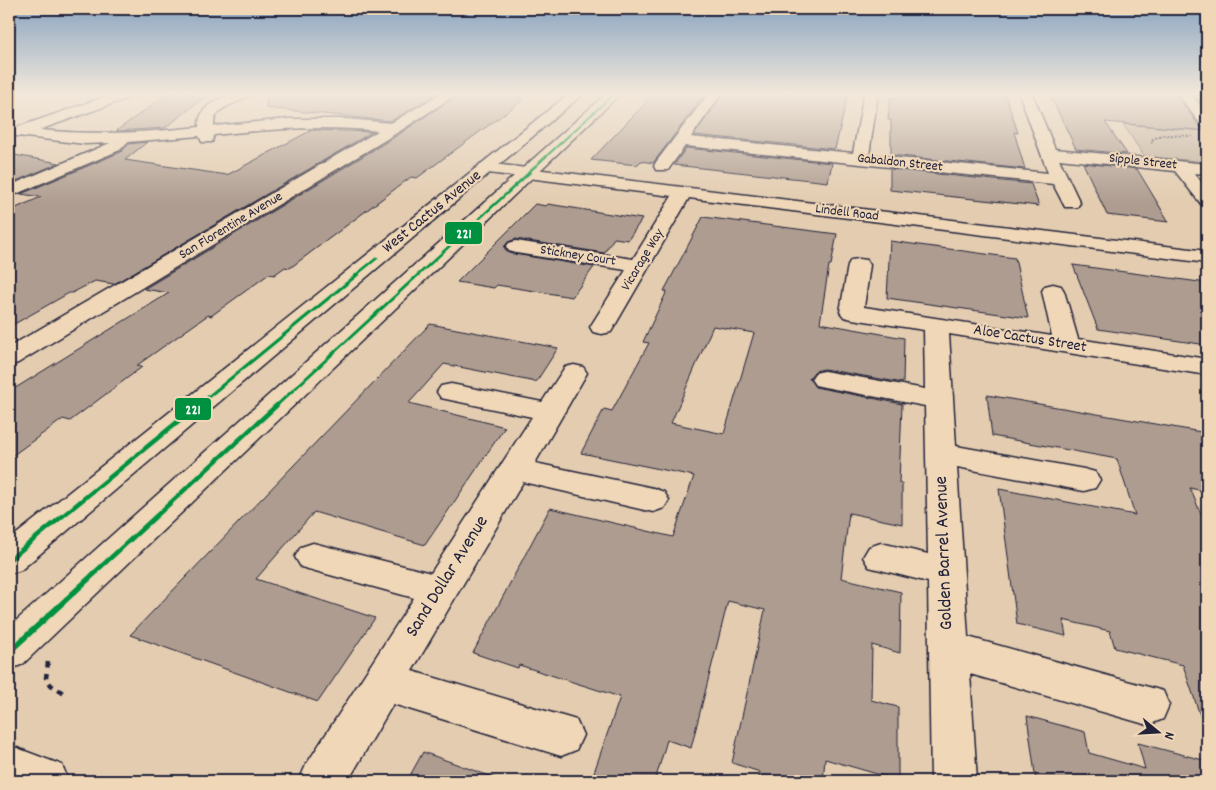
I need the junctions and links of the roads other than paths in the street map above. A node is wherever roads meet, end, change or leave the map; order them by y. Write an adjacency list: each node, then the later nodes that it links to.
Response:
1 (25, 130): 10 (street)
2 (207, 130): 11 (street)
3 (392, 130): 9 (street, San Florentine Avenue)
4 (533, 130): 18 (street, West Cactus Avenue)
5 (574, 130): 20 (street, West Cactus Avenue)
6 (689, 130): 12 (street)
7 (865, 130): 15 (street)
8 (1039, 130): 14 (street)
9 (388, 132): 11 (street); 34 (street, San Florentine Avenue)
10 (11, 135): 13 (street)
11 (207, 135): 13 (street)
12 (681, 141): 15 (street, Gabaldon Street); 16 (street)
13 (119, 143): 22 (street)
14 (1048, 153): 17 (street, Sipple Street); 21 (street)
15 (860, 160): 21 (street, Gabaldon Street)
16 (662, 166)
17 (1180, 166): 19 (street, Sipple Street); 24 (street)
18 (486, 168): 20 (street, Lindell Road); 47 (street, West Cactus Avenue)
19 (1207, 169)
20 (527, 173): 23 (street, Lindell Road); 51 (street, West Cactus Avenue)
21 (1059, 179): 25 (street)
22 (9, 192)
23 (684, 192): 27 (street, Lindell Road); 29 (street, Vicarage Way)
24 (1207, 200)
25 (1071, 203)
26 (516, 247): 29 (street, Stickney Court)
27 (1207, 257)
28 (859, 265): 31 (street, Aloe Cactus Street)
29 (640, 266): 32 (street, Vicarage Way)
30 (1054, 291): 33 (street)
31 (936, 325): 33 (street, Aloe Cactus Street); 39 (street, Golden Barrel Avenue)
32 (602, 327)
33 (1067, 345): 35 (street, Aloe Cactus Street)
34 (9, 358)
35 (1207, 367)
36 (574, 373): 40 (street, Sand Dollar Avenue)
37 (824, 379): 39 (street)
38 (451, 392): 40 (street)
39 (939, 400): 41 (street, Golden Barrel Avenue)
40 (550, 412): 42 (street, Sand Dollar Avenue)
41 (941, 454): 43 (street); 48 (street, Golden Barrel Avenue)
42 (515, 469): 44 (street); 49 (street, Sand Dollar Avenue)
43 (1084, 480)
44 (653, 500)
45 (881, 556): 48 (street)
46 (313, 557): 49 (street)
47 (9, 560)
48 (946, 572): 50 (street, Golden Barrel Avenue)
49 (440, 590): 52 (street, Sand Dollar Avenue)
50 (949, 650): 53 (street); 58 (street, Golden Barrel Avenue)
51 (9, 652)
52 (383, 682): 54 (street); 57 (street, Sand Dollar Avenue)
53 (1148, 705)
54 (562, 735)
55 (9, 767): 56 (street)
56 (46, 781)
57 (322, 781)
58 (954, 781)

